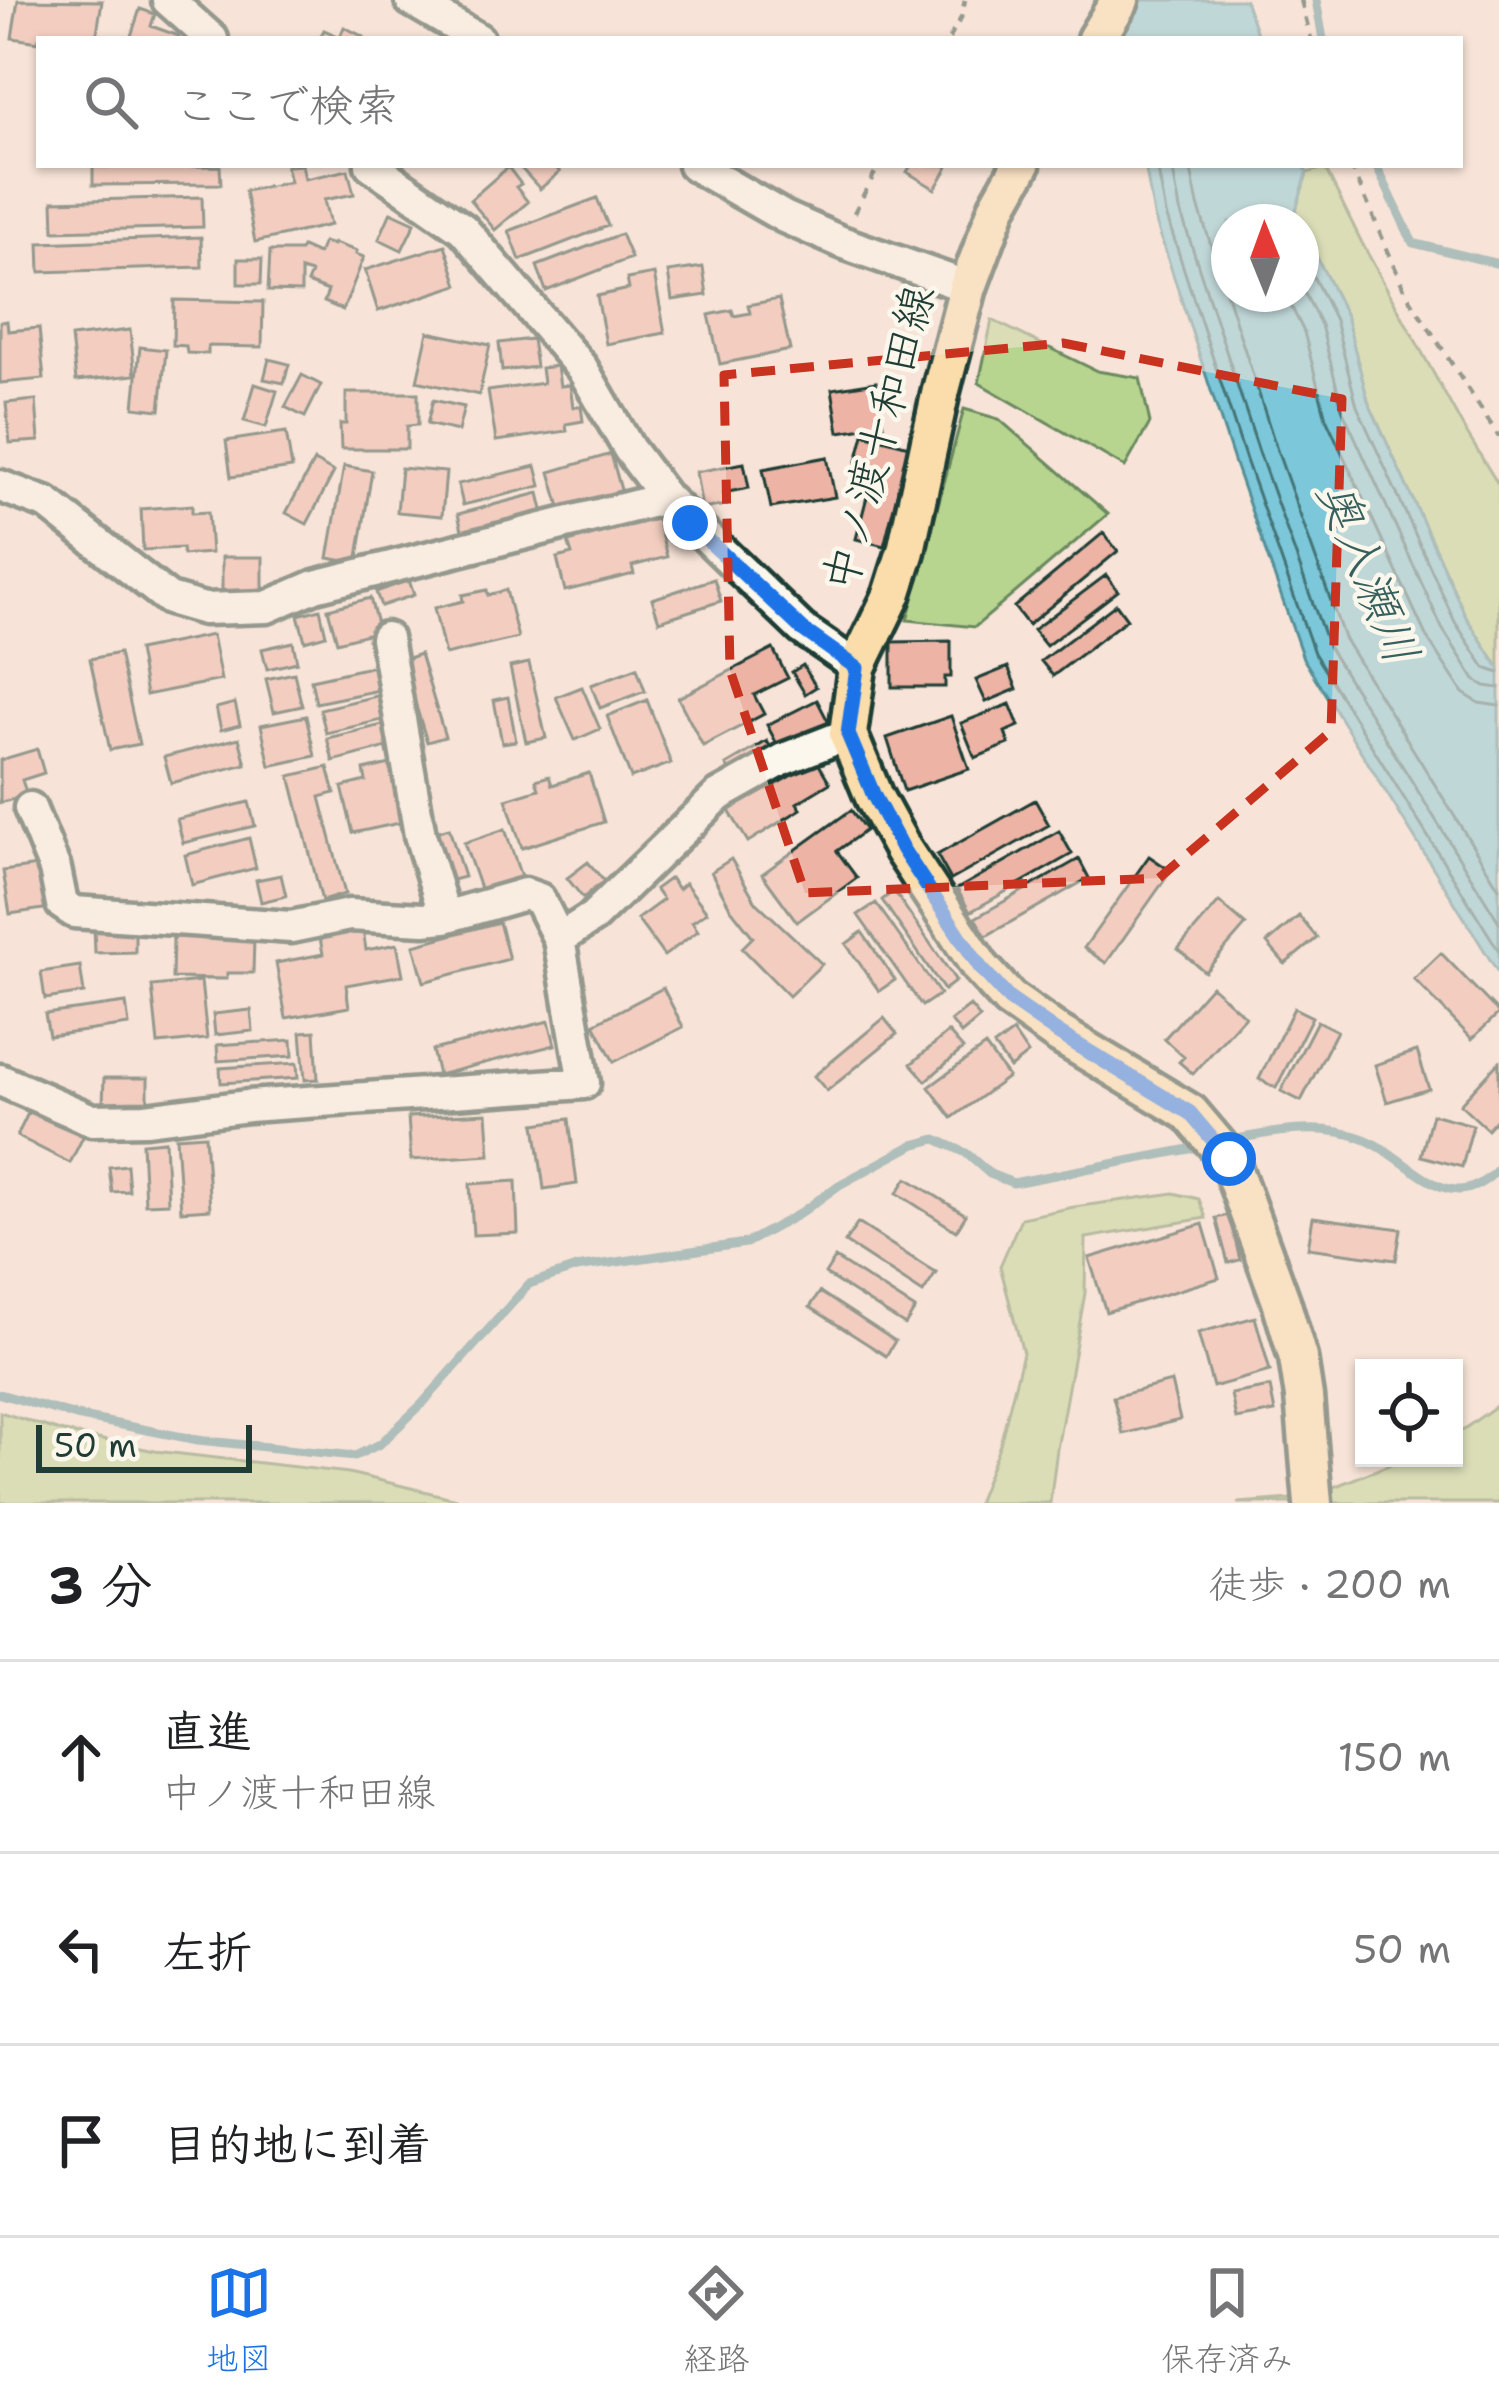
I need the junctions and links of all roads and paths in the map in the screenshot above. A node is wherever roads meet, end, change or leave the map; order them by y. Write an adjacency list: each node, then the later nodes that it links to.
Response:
1 (168, 0): 6 (street)
2 (411, 0): 7 (street)
3 (965, 0): 8 (path)
4 (1120, 0): 9 (main road)
5 (1301, 0): 10 (path)
6 (209, 36)
7 (473, 36)
8 (951, 36)
9 (1098, 36)
10 (1310, 36)
11 (375, 168): 20 (street)
12 (699, 168): 16 (street)
13 (878, 168): 16 (path)
14 (1020, 168): 17 (main road, 中ノ渡十和田線)
15 (1353, 168): 18 (path)
16 (841, 242): 17 (street)
17 (968, 287): 22 (main road, 中ノ渡十和田線)
18 (1499, 437)
19 (0, 486): 20 (street)
20 (666, 498): 22 (street)
21 (386, 638): 25 (street)
22 (857, 668): 23 (main road, 中ノ渡十和田線)
23 (848, 734): 26 (street); 28 (main road)
24 (30, 808): 25 (street)
25 (445, 917): 26 (street)
26 (559, 939): 27 (street)
27 (0, 1080)
28 (1313, 1503)

